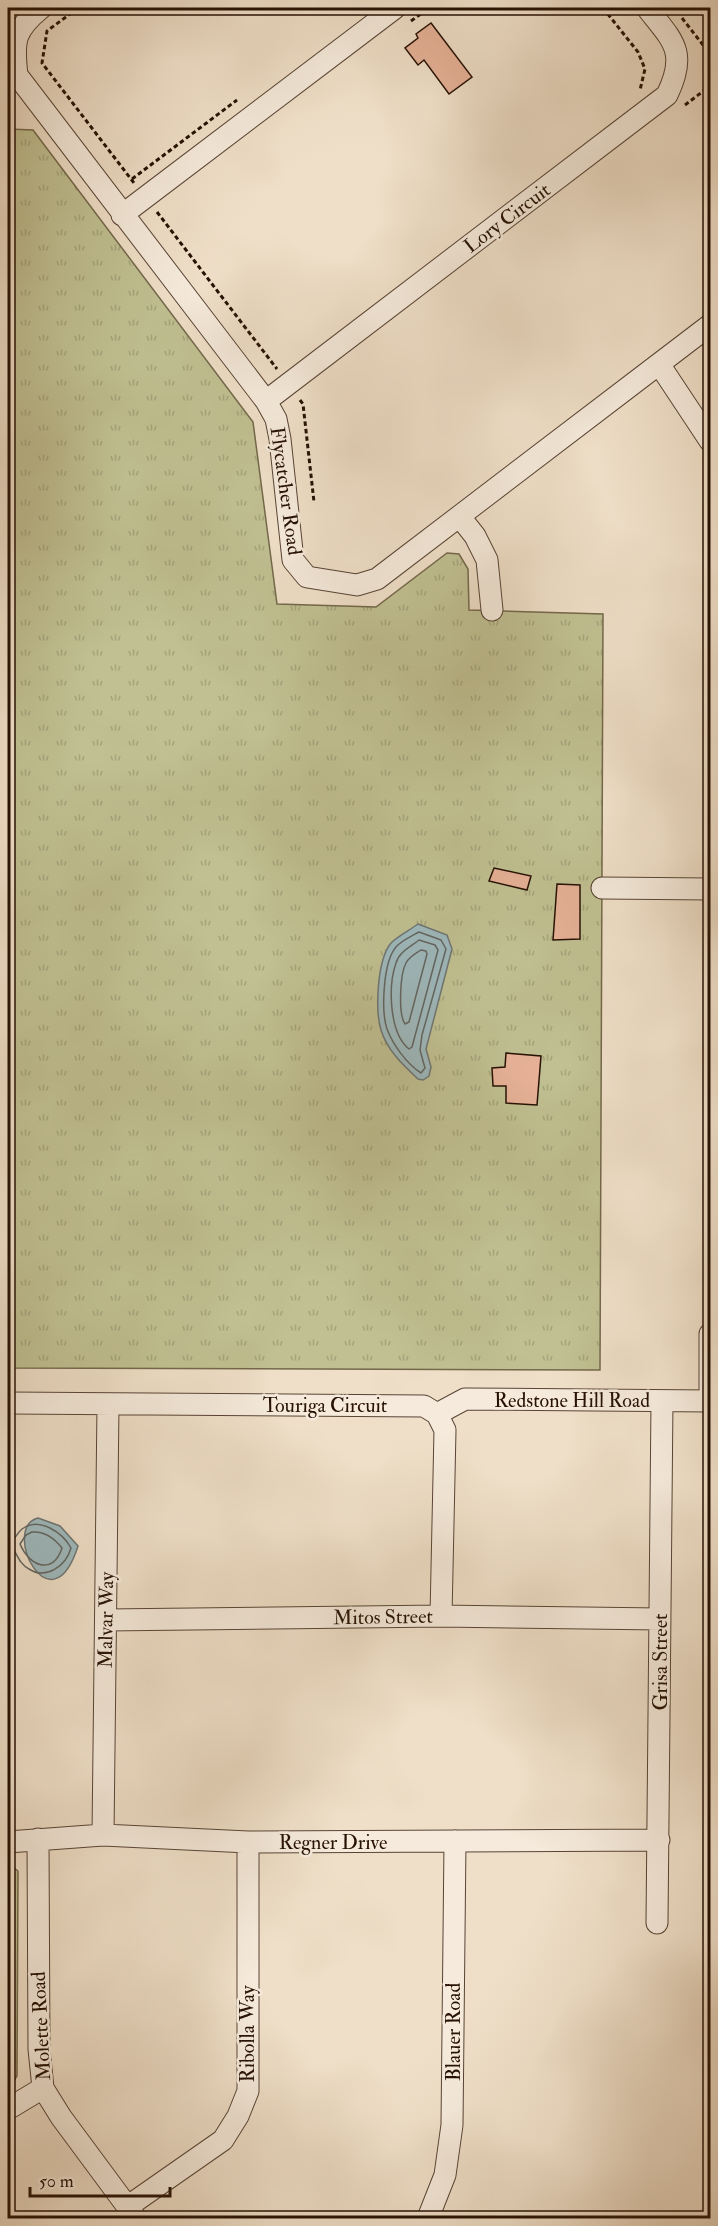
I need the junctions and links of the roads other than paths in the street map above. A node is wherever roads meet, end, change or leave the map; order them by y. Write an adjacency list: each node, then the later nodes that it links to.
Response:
1 (41, 8): 4 (street, Flycatcher Road)
2 (395, 8): 4 (street)
3 (647, 8): 7 (street, Lory Circuit)
4 (122, 214): 7 (street, Flycatcher Road)
5 (711, 325): 6 (street, Flycatcher Road)
6 (659, 364): 8 (street); 9 (street, Flycatcher Road)
7 (266, 401): 9 (street, Flycatcher Road)
8 (711, 441)
9 (460, 517): 10 (street)
10 (492, 610)
11 (602, 888): 12 (street)
12 (711, 889)
13 (711, 1334): 15 (street)
14 (662, 1401): 15 (street, Redstone Hill Road); 18 (street, Redstone Hill Road); 20 (street, Grisa Street)
15 (710, 1401)
16 (8, 1403): 17 (street, Touriga Circuit)
17 (108, 1404): 18 (street, Touriga Circuit); 21 (street, Malvar Way)
18 (437, 1414): 19 (street)
19 (441, 1616): 20 (street, Mitos Street); 21 (street, Mitos Street)
20 (660, 1619): 24 (street, Grisa Street)
21 (106, 1620): 22 (street, Malvar Way)
22 (103, 1835): 23 (street, Regner Drive); 27 (street, Regner Drive)
23 (38, 1839): 26 (street, Regner Drive); 29 (street, Molette Road)
24 (659, 1840): 25 (street, Regner Drive); 28 (street, Grisa Street)
25 (455, 1841): 27 (street, Regner Drive); 32 (street, Blauer Road)
26 (8, 1842)
27 (248, 1842): 31 (street, Ribolla Way)
28 (657, 1923)
29 (43, 2088): 30 (street); 31 (street, Molette Road)
30 (8, 2109)
31 (132, 2213)
32 (428, 2218)

